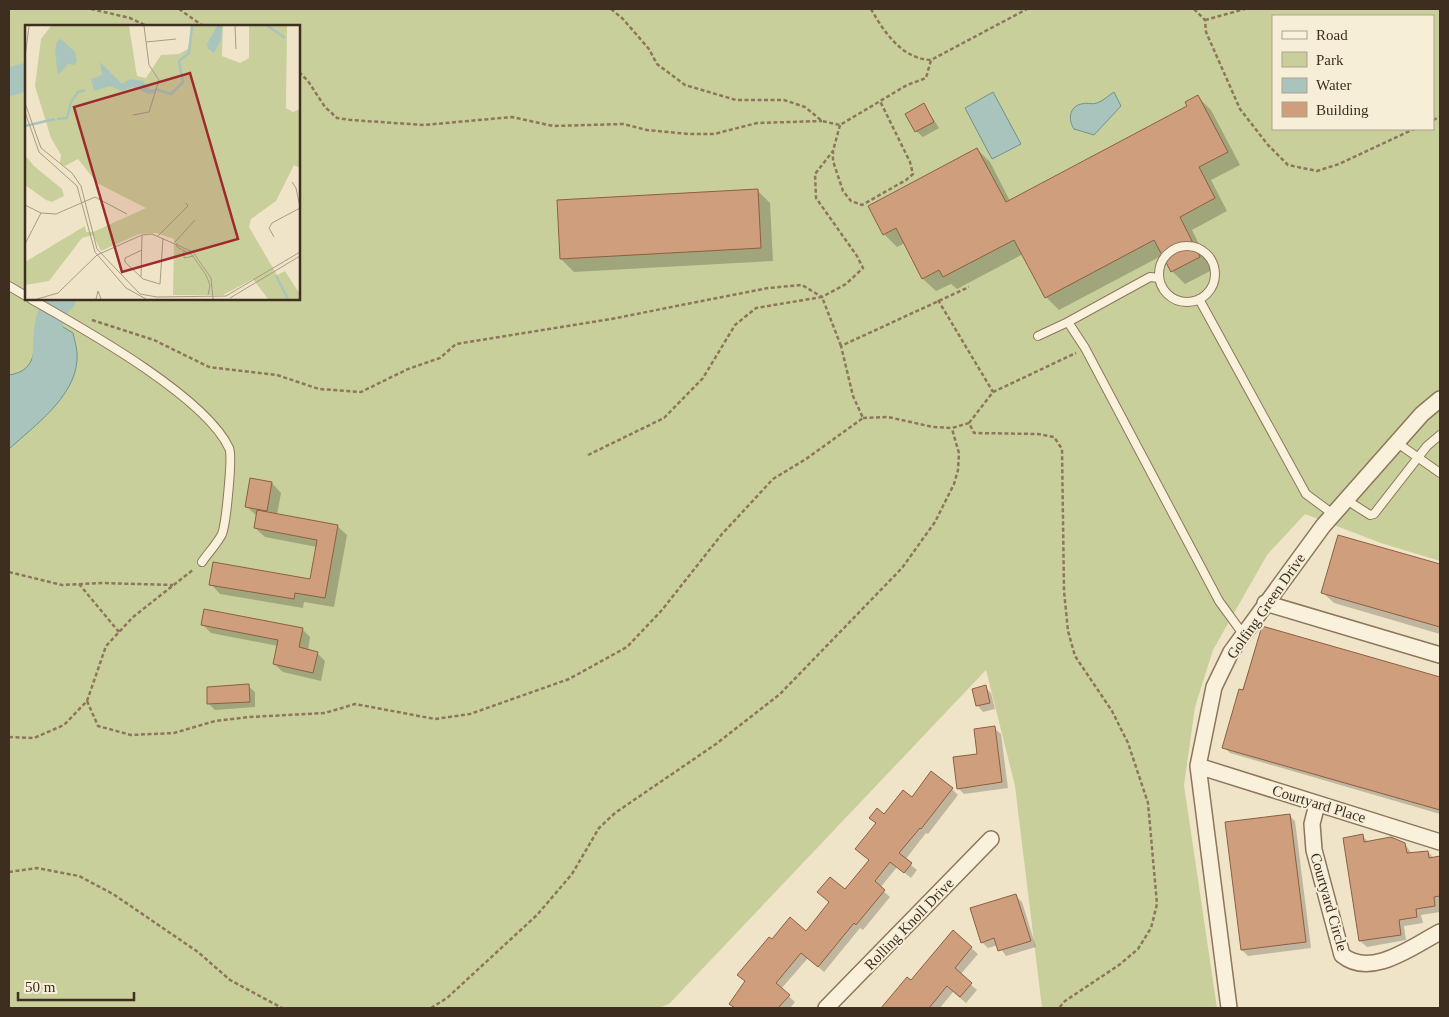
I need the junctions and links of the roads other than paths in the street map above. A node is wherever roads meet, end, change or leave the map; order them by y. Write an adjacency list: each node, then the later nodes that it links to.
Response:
1 (1159, 278): 4 (lane); 4 (lane); 6 (lane)
2 (9, 286): 3 (lane)
3 (25, 295)
4 (1199, 299): 14 (lane)
5 (33, 300): 15 (lane)
6 (1068, 322): 7 (lane); 17 (lane)
7 (1038, 336)
8 (1440, 399): 10 (street, Golfing Green Drive)
9 (1440, 435): 11 (lane)
10 (1396, 442): 11 (lane); 13 (street, Golfing Green Drive)
11 (1417, 458): 12 (lane); 13 (lane)
12 (1440, 473)
13 (1345, 500): 14 (street, Golfing Green Drive)
14 (1333, 514): 16 (street, Golfing Green Drive)
15 (202, 562)
16 (1264, 603): 17 (street, Golfing Green Drive); 18 (street)
17 (1243, 634): 19 (street, Golfing Green Drive)
18 (1440, 655)
19 (1198, 766): 20 (street, Courtyard Place); 25 (street, Golfing Green Drive)
20 (1317, 804): 22 (street, Courtyard Place); 23 (street, Courtyard Circle)
21 (991, 839): 24 (street, Rolling Knoll Drive)
22 (1440, 842)
23 (1440, 932)
24 (826, 1008)
25 (1229, 1008)

